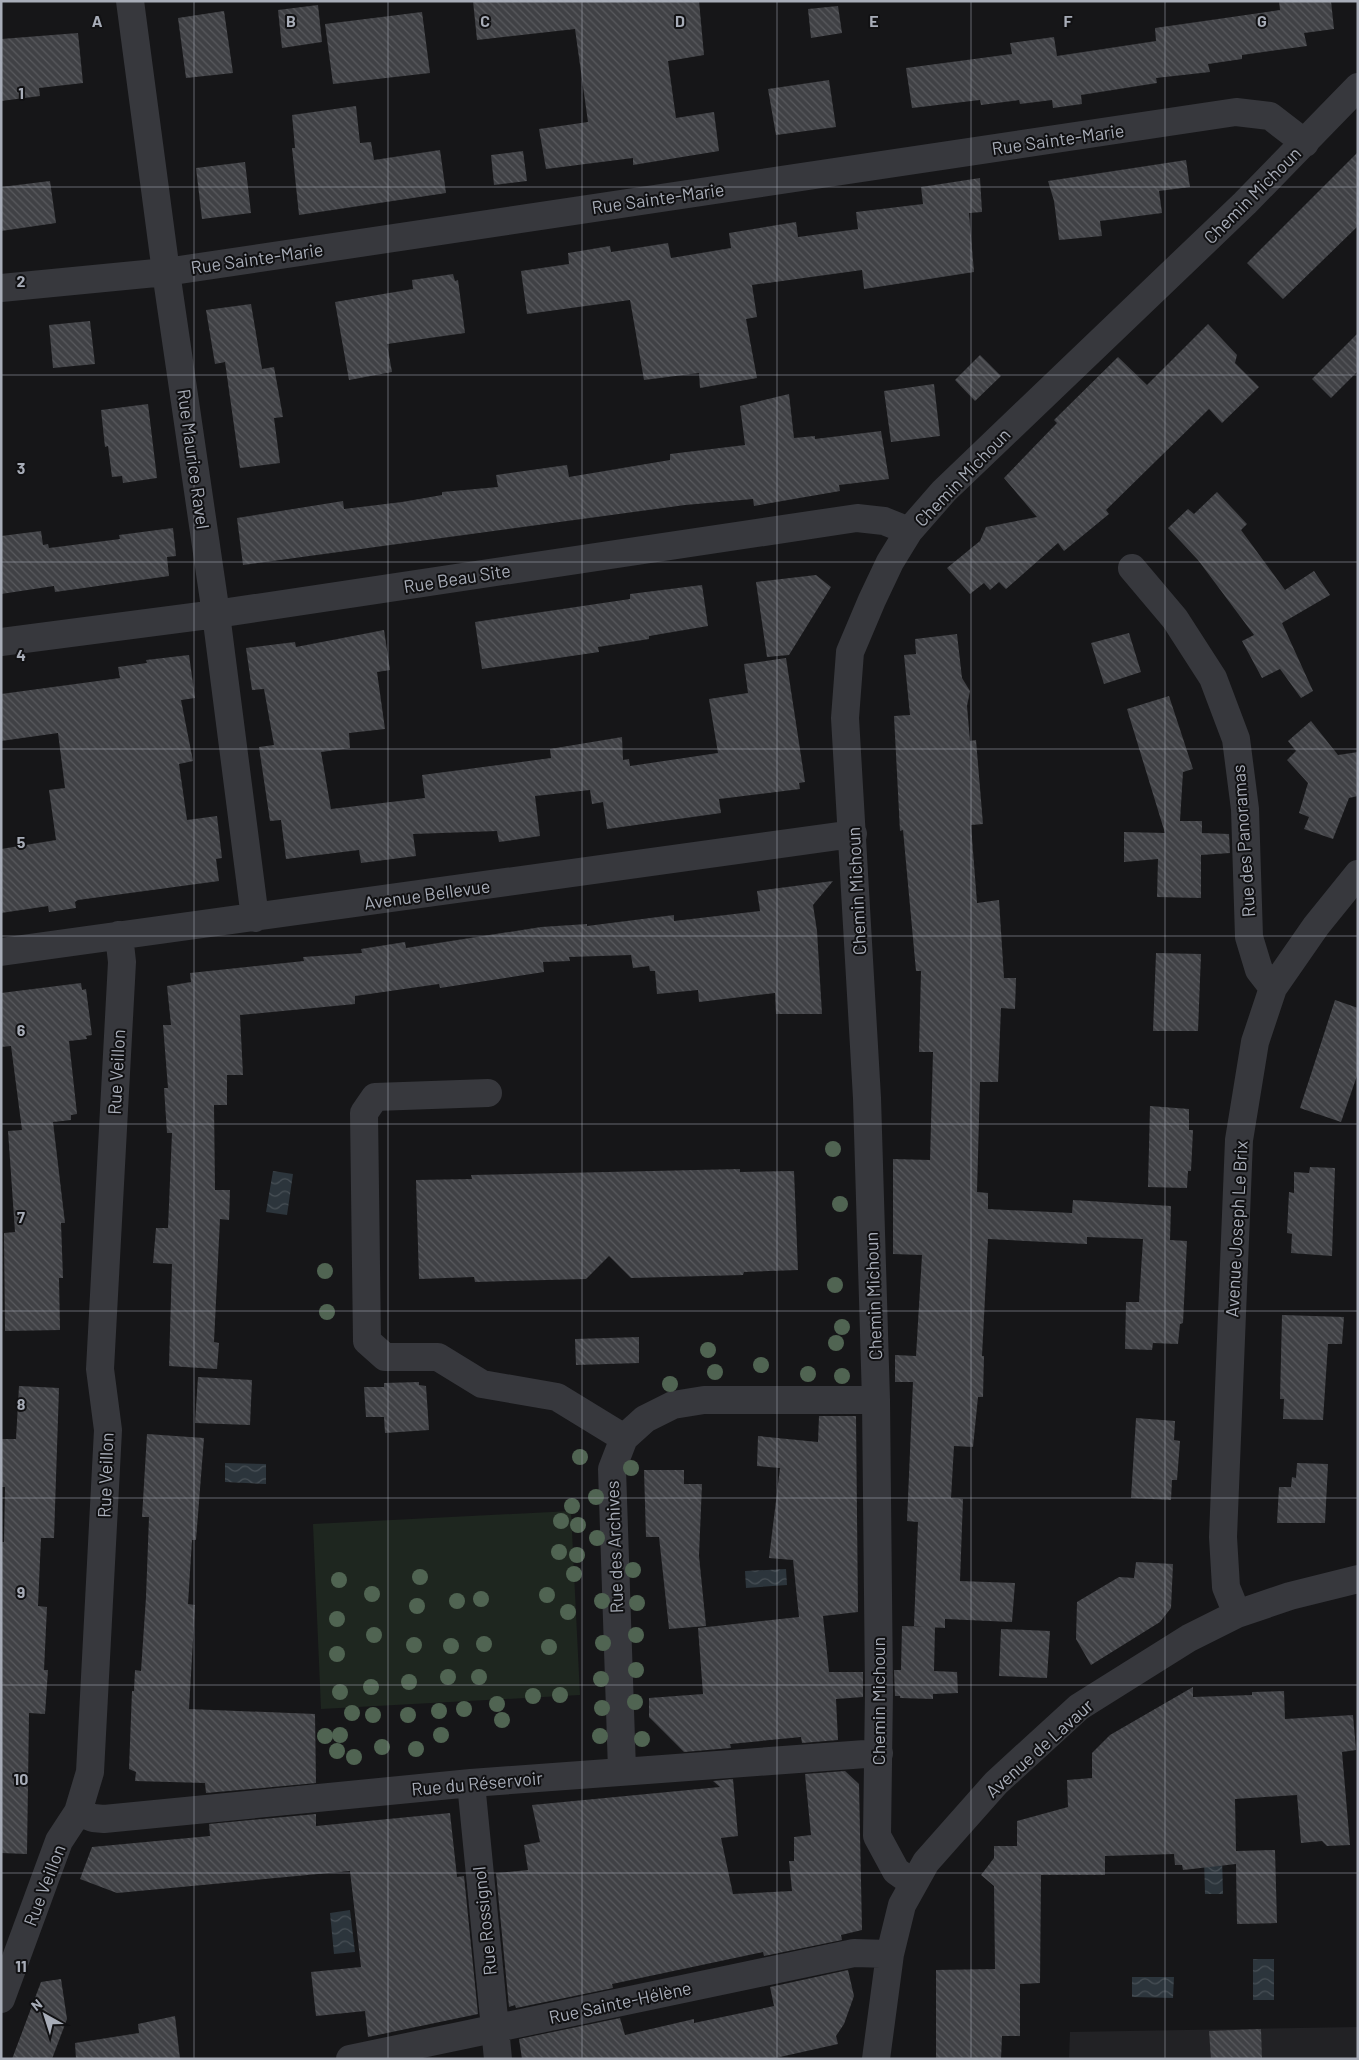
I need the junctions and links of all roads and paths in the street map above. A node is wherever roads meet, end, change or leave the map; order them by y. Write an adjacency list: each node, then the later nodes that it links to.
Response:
1 (130, 1): 4 (street, Rue Maurice Ravel)
2 (1355, 95): 3 (street, Chemin Michoun)
3 (1305, 142): 4 (street, Rue Sainte-Marie); 6 (street, Chemin Michoun)
4 (166, 272): 5 (street, Rue Sainte-Marie); 8 (street, Rue Maurice Ravel)
5 (1, 288)
6 (910, 532): 8 (street, Rue Beau Site); 10 (street, Chemin Michoun)
7 (1132, 568): 15 (street, Rue des Panoramas)
8 (216, 614): 9 (street, Rue Beau Site); 12 (street, Rue Maurice Ravel)
9 (1, 642)
10 (853, 834): 12 (street, Avenue Bellevue); 17 (street, Chemin Michoun)
11 (1358, 874): 15 (street, Avenue Joseph Le Brix)
12 (255, 918): 13 (street, Avenue Bellevue)
13 (119, 935): 14 (street, Avenue Bellevue); 24 (street, Rue Veillon)
14 (1, 952)
15 (1272, 988): 20 (street, Avenue Joseph Le Brix)
16 (488, 1093): 18 (street)
17 (876, 1400): 18 (street, Rue des Archives); 21 (street, Chemin Michoun)
18 (624, 1438): 22 (street, Rue des Archives)
19 (1358, 1579): 20 (street, Avenue de Lavaur)
20 (1237, 1614): 25 (street, Avenue de Lavaur)
21 (879, 1753): 22 (street, Rue du Réservoir); 25 (street, Chemin Michoun)
22 (622, 1770): 23 (street, Rue du Réservoir)
23 (471, 1783): 24 (street, Rue du Réservoir); 28 (street, Rue Rossignol)
24 (78, 1812): 27 (street, Rue Veillon)
25 (913, 1882): 26 (street, Avenue de Lavaur)
26 (890, 1954): 28 (street, Rue Sainte-Hélène); 31 (street, Avenue de Lavaur)
27 (1, 1999)
28 (495, 2029): 29 (street, Rue Sainte-Hélène); 30 (street, Rue Rossignol)
29 (350, 2059)
30 (498, 2059)
31 (876, 2059)

